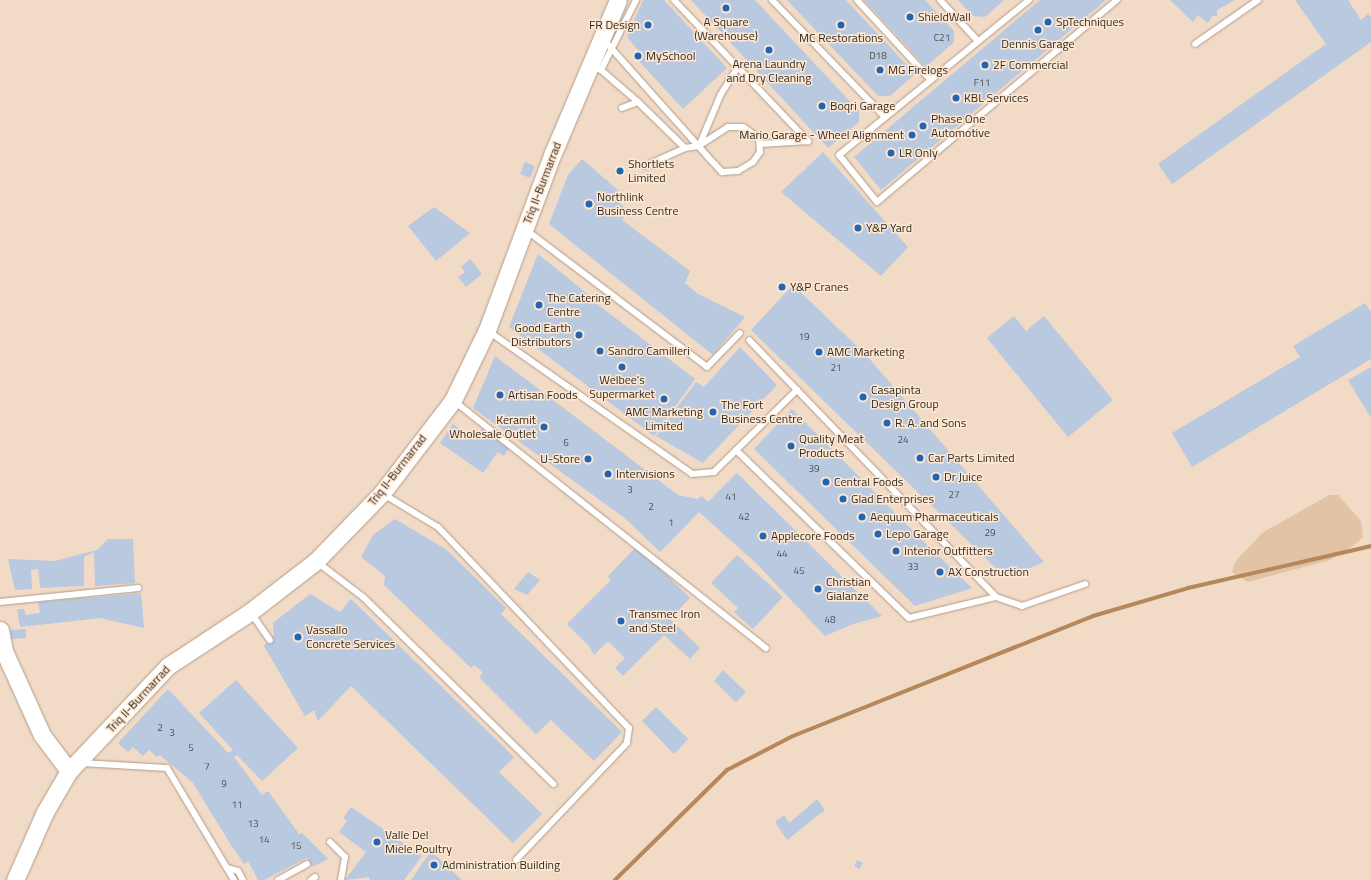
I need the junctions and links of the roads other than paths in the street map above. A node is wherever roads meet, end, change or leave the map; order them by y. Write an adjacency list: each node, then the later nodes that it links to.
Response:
1 (618, 0): 11 (street, Triq Il-Burmarrad)
2 (636, 0): 11 (lane)
3 (674, 0): 13 (lane)
4 (772, 0): 18 (lane)
5 (857, 0): 15 (lane)
6 (940, 0): 10 (lane)
7 (1029, 0): 10 (lane)
8 (1117, 0): 18 (lane)
9 (1258, 0): 12 (lane)
10 (977, 40): 15 (lane)
11 (606, 42): 14 (street, Triq Il-Burmarrad); 20 (lane)
12 (1195, 44)
13 (738, 67): 19 (lane); 20 (lane)
14 (595, 68): 16 (lane); 23 (street, Triq Il-Burmarrad)
15 (930, 80): 18 (lane)
16 (638, 102): 17 (lane); 21 (lane)
17 (622, 108)
18 (884, 116)
19 (760, 144): 20 (lane); 20 (lane)
20 (699, 146): 21 (lane)
21 (685, 148): 22 (lane)
22 (645, 166)
23 (525, 229): 24 (street, Triq Il-Burmarrad); 25 (lane)
24 (487, 330): 28 (street, Triq Il-Burmarrad); 29 (lane)
25 (740, 333)
26 (749, 340): 27 (lane)
27 (797, 390): 29 (lane); 34 (lane)
28 (452, 400): 30 (street, Triq Il-Burmarrad); 39 (lane)
29 (736, 450): 34 (lane)
30 (382, 493): 31 (street, Triq Il-Burmarrad); 43 (lane)
31 (316, 561): 36 (street, Triq Il-Burmarrad); 41 (lane)
32 (1085, 584): 34 (lane)
33 (138, 588): 35 (lane)
34 (996, 597)
35 (0, 602)
36 (250, 612): 38 (lane); 40 (street, Triq Il-Burmarrad)
37 (0, 630): 40 (street)
38 (270, 640)
39 (766, 648)
40 (74, 767): 45 (lane); 46 (street, Triq Il-Burmarrad)
41 (553, 784)
42 (330, 842): 50 (lane)
43 (516, 860)
44 (307, 864): 49 (lane)
45 (228, 868): 47 (lane); 48 (lane)
46 (15, 880)
47 (234, 880)
48 (243, 880)
49 (278, 880)
50 (342, 880)

